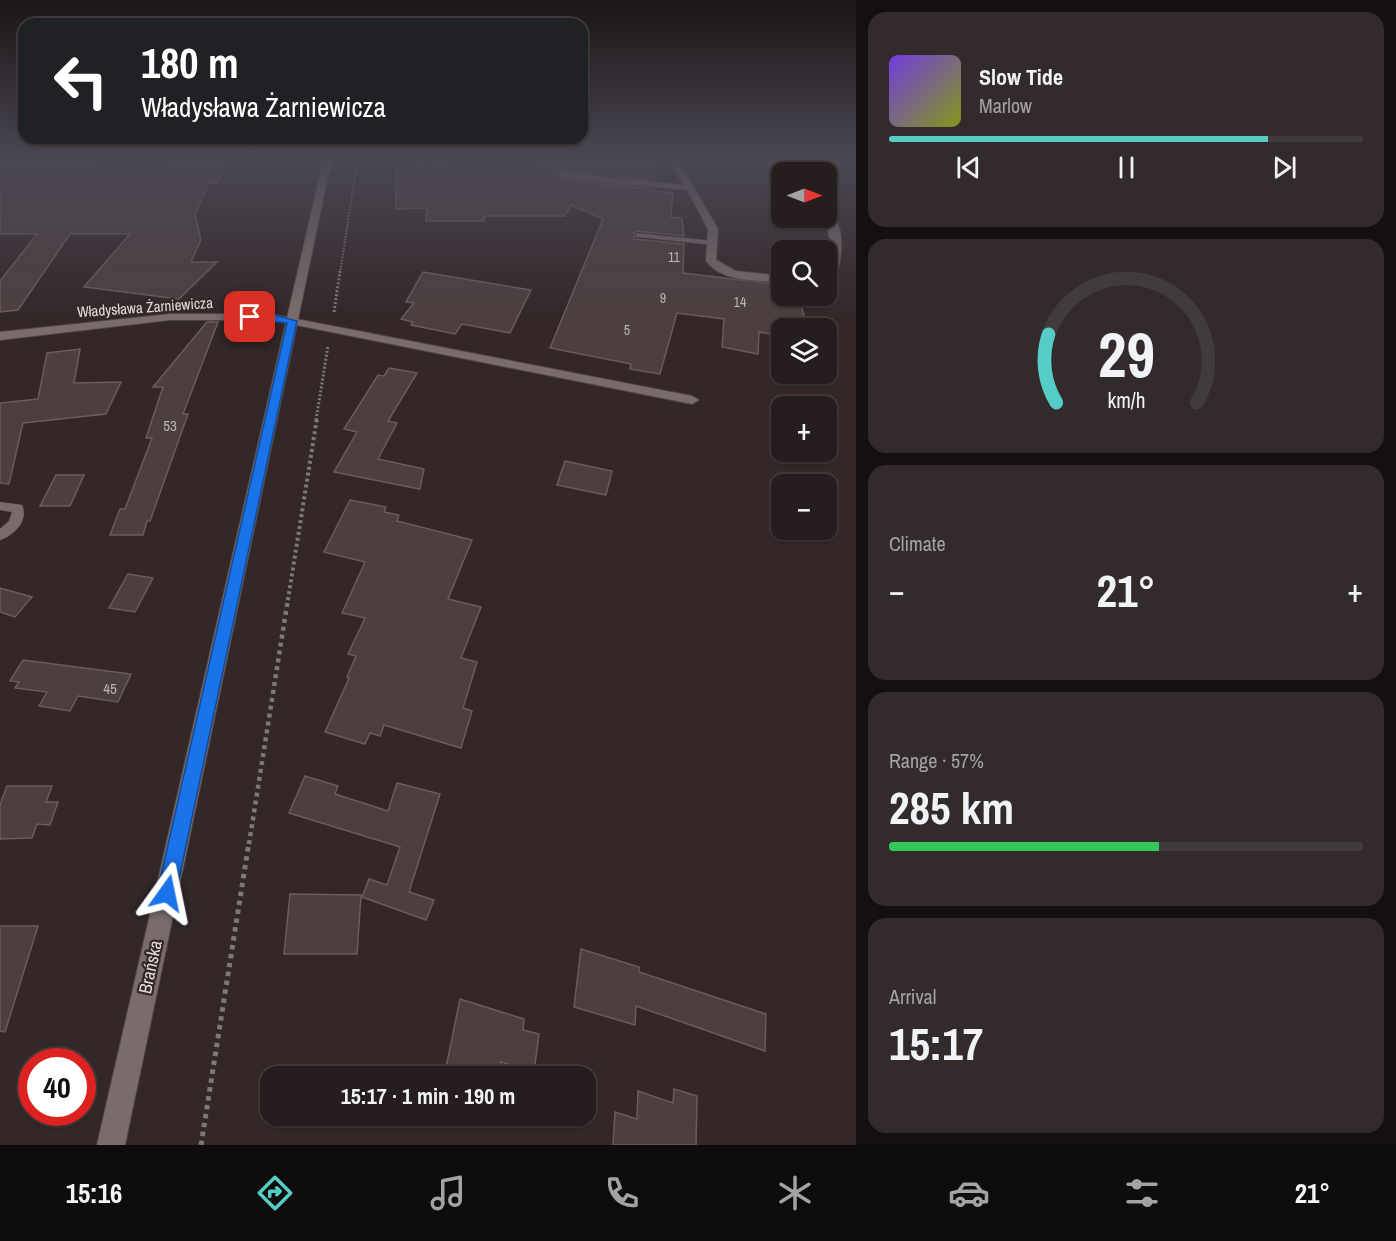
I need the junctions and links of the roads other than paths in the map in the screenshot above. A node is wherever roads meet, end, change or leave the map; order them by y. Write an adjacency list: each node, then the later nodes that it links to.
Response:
1 (317, 210): 6 (street, Brańska)
2 (702, 210): 4 (street)
3 (639, 235): 4 (lane)
4 (713, 243): 5 (street)
5 (771, 278)
6 (293, 321): 7 (street, Władysława Żarniewicza); 8 (street, Władysława Żarniewicza); 11 (street, Brańska)
7 (0, 336)
8 (692, 400)
9 (0, 506): 10 (lane)
10 (0, 535)
11 (111, 1145)

